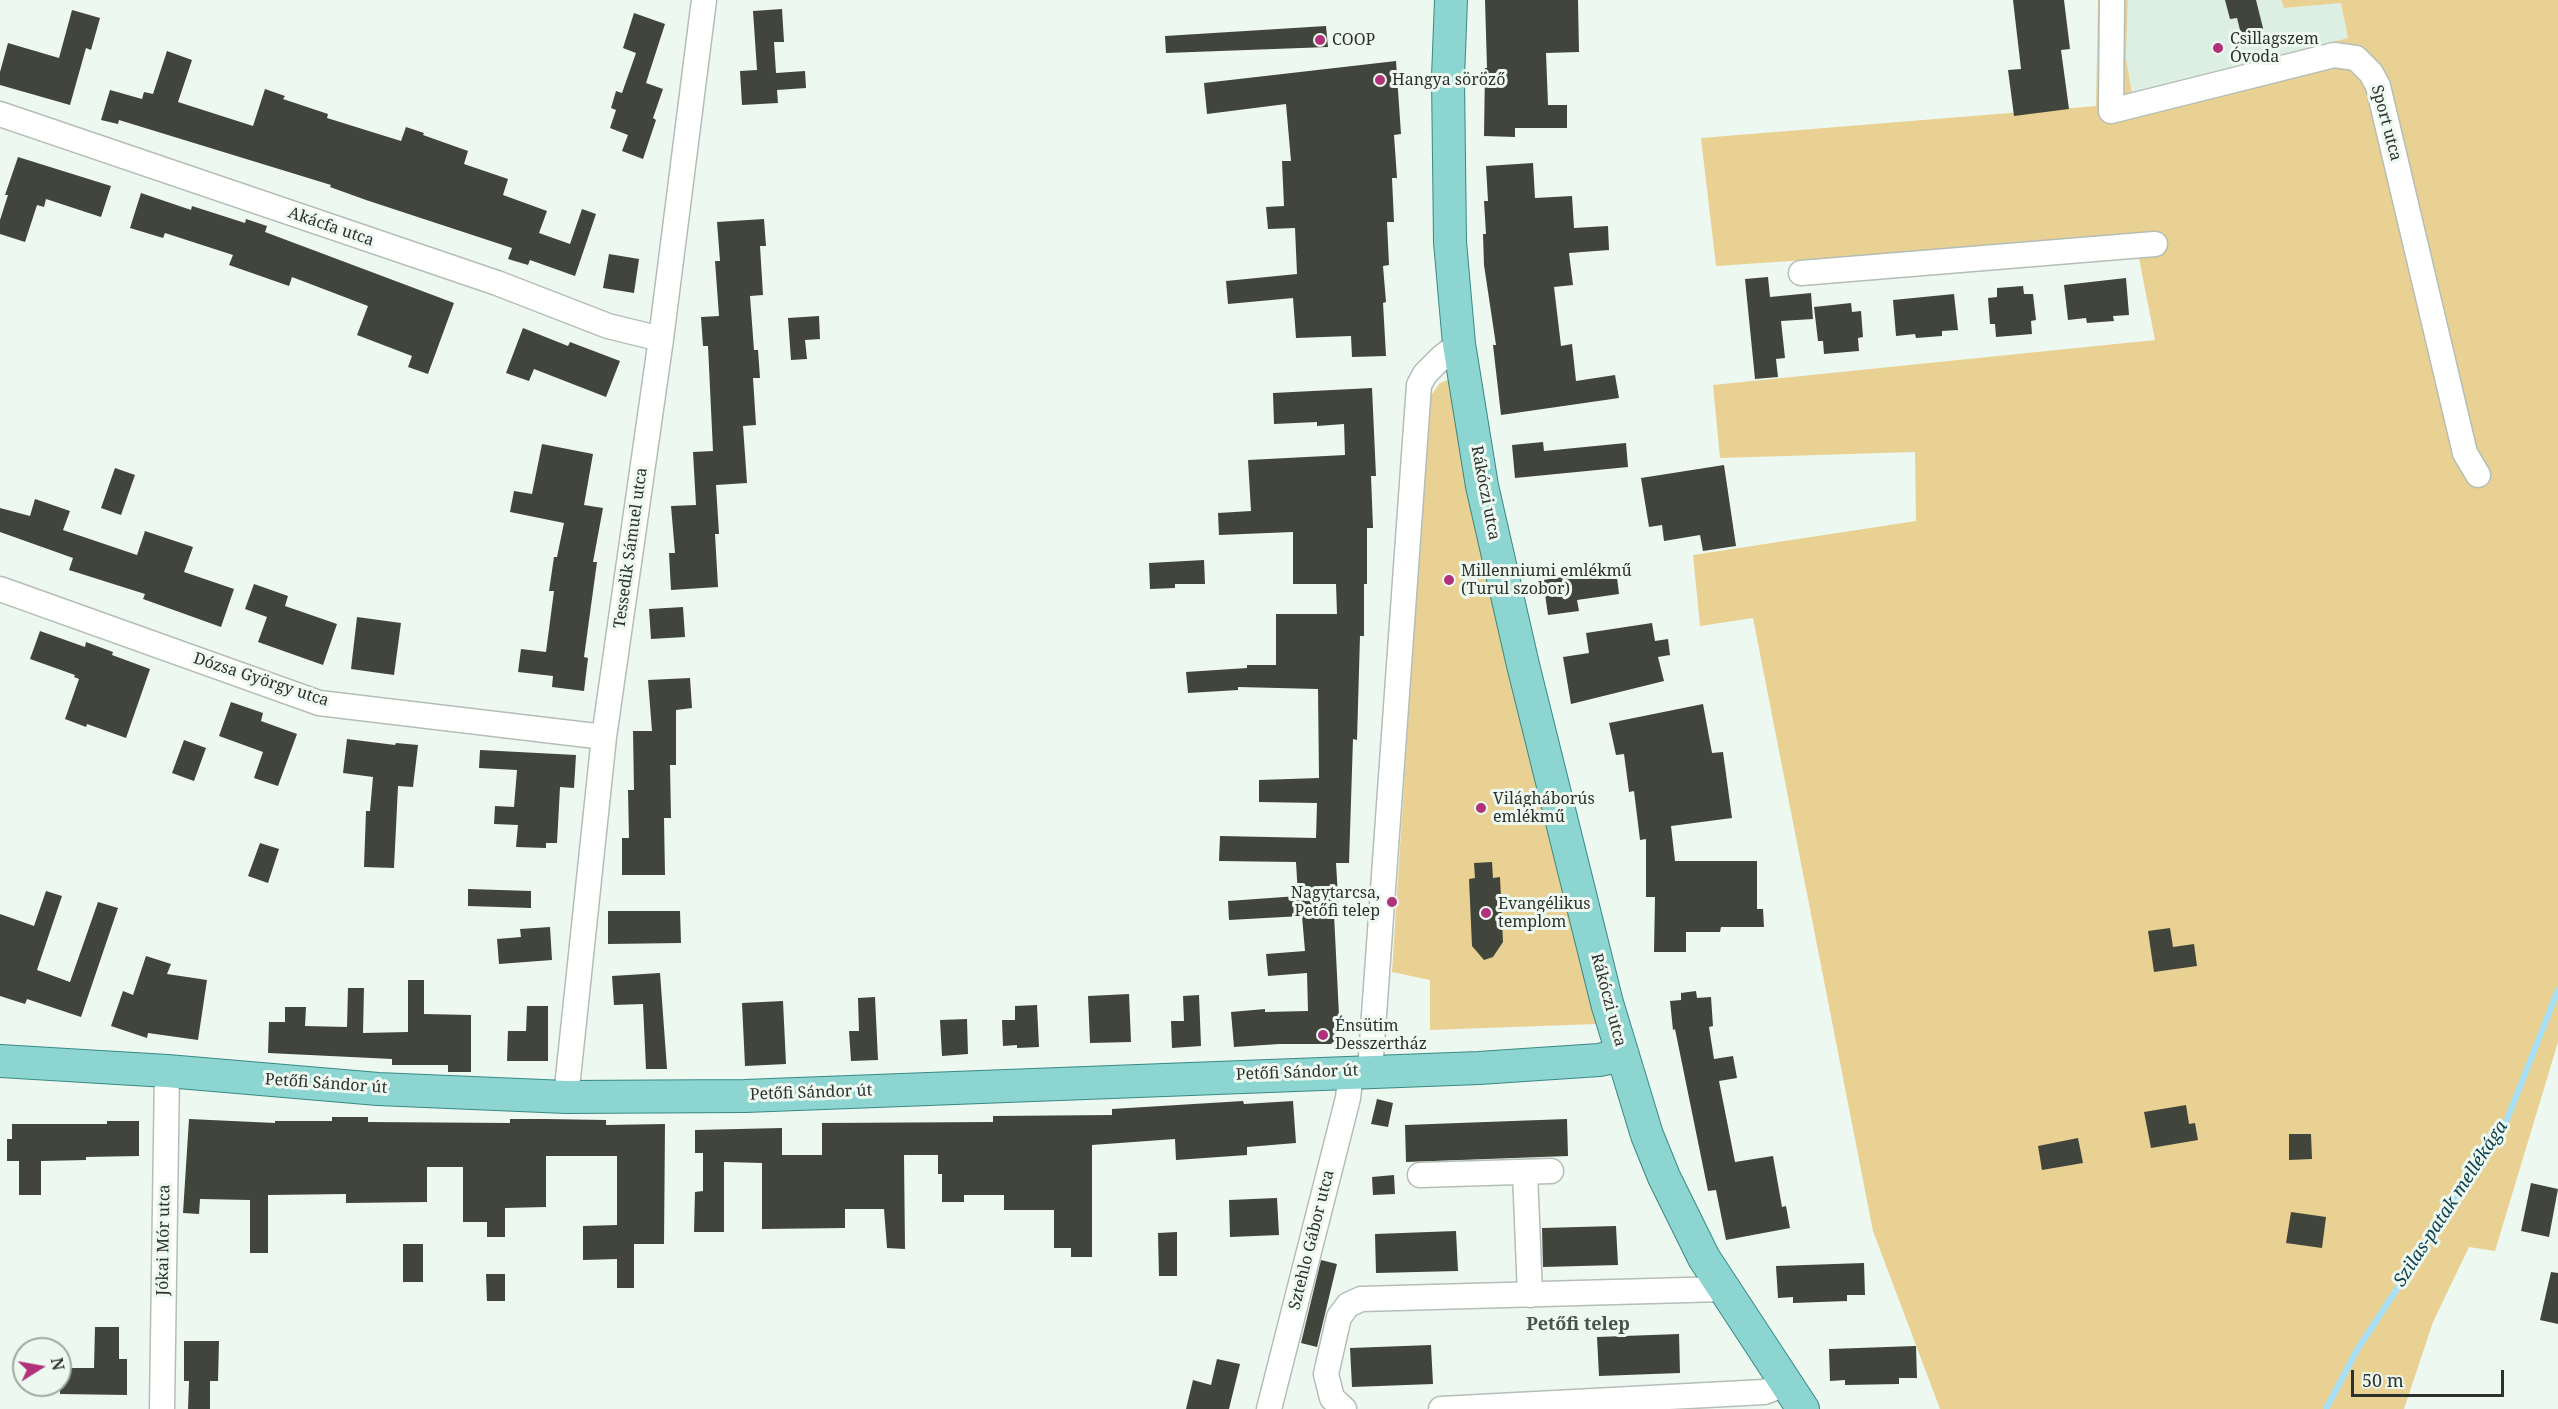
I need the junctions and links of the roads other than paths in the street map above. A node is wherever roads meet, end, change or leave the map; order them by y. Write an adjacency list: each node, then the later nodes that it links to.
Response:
1 (704, 0): 7 (street, Tessedik Sámuel utca)
2 (1451, 0): 8 (main road, Rákóczi utca)
3 (2112, 0): 9 (street, Sport utca)
4 (0, 114): 7 (street, Akácfa utca)
5 (2155, 244): 6 (street)
6 (1801, 273)
7 (661, 339): 11 (street, Tessedik Sámuel utca)
8 (1459, 344): 12 (main road, Rákóczi utca); 15 (street)
9 (2478, 475)
10 (0, 589): 11 (street, Dózsa György utca)
11 (604, 737): 16 (street, Tessedik Sámuel utca)
12 (1623, 1055): 15 (main road, Petőfi Sándor út); 20 (main road, Rákóczi utca)
13 (0, 1061): 14 (main road, Petőfi Sándor út)
14 (167, 1071): 16 (main road, Petőfi Sándor út); 23 (street, Jókai Mór utca)
15 (1361, 1071): 16 (main road, Petőfi Sándor út); 24 (street, Sztehlo Gábor utca)
16 (566, 1097)
17 (1551, 1171): 18 (street)
18 (1525, 1172): 19 (street); 21 (street)
19 (1420, 1175)
20 (1723, 1289): 21 (street); 22 (main road, Rákóczi utca)
21 (1530, 1295): 25 (street)
22 (1795, 1396): 26 (street)
23 (162, 1409)
24 (1269, 1409)
25 (1344, 1409)
26 (1441, 1409)

